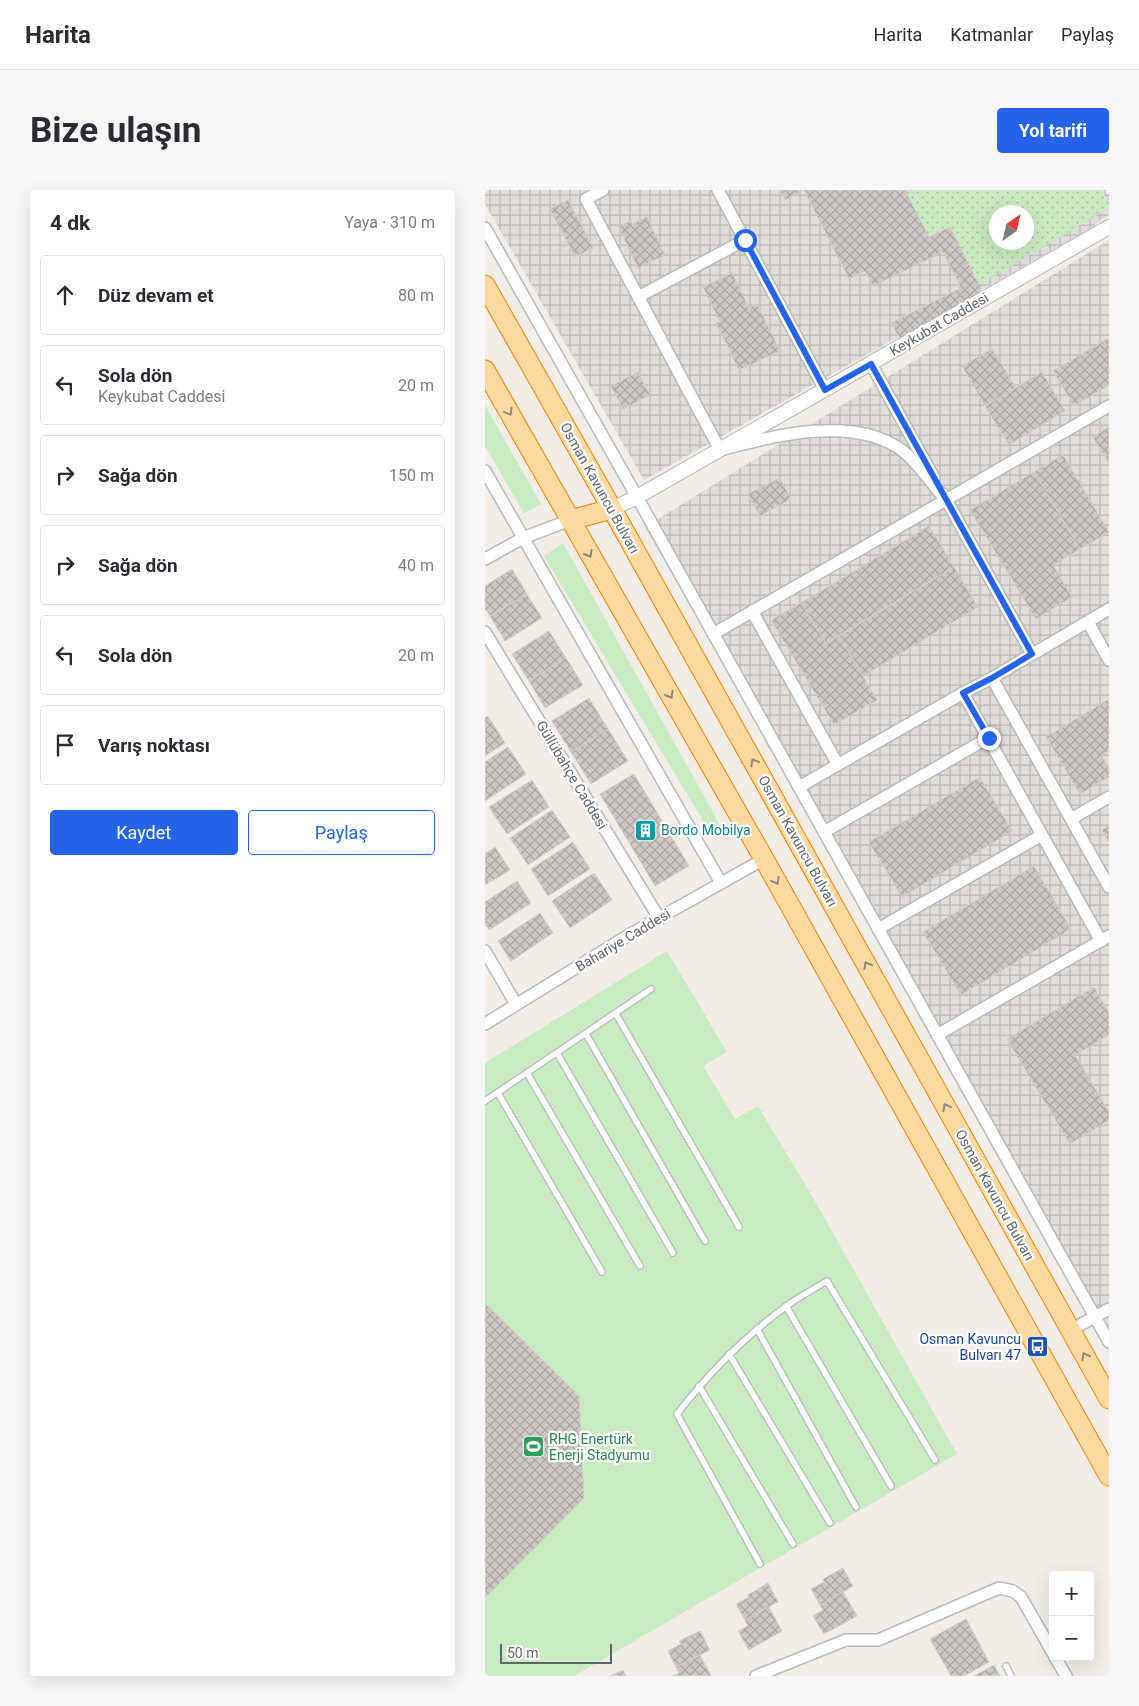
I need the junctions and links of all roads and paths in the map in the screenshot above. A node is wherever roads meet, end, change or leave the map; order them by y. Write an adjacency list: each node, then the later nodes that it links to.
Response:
1 (603, 190): 7 (street)
2 (718, 190): 5 (street)
3 (1109, 227): 8 (street, Keykubat Caddesi)
4 (485, 228): 14 (street)
5 (745, 240): 7 (street); 10 (street)
6 (485, 286): 16 (highway, Osman Kavuncu Bulvarı)
7 (638, 297): 12 (street)
8 (871, 364): 10 (street, Keykubat Caddesi); 15 (street)
9 (485, 370): 17 (highway, one-way to 17)
10 (825, 390): 12 (street, Keykubat Caddesi)
11 (1109, 406): 15 (street)
12 (720, 450): 14 (street, Keykubat Caddesi); 15 (street)
13 (485, 471): 18 (street)
14 (637, 497): 16 (street, Keykubat Caddesi); 24 (street)
15 (946, 500): 21 (street); 25 (street)
16 (612, 509): 17 (highway); 62 (highway, Osman Kavuncu Bulvarı, one-way to 16)
17 (569, 520): 18 (street); 36 (highway, one-way to 36)
18 (523, 538): 19 (street); 37 (street)
19 (485, 559)
20 (1109, 609): 22 (street)
21 (752, 611): 24 (street); 30 (street)
22 (1088, 622): 25 (street); 26 (street)
23 (485, 632): 39 (street, Güllübahçe Caddesi)
24 (713, 634): 31 (street)
25 (1032, 654): 27 (street)
26 (1109, 660)
27 (992, 678): 28 (street); 33 (street)
28 (963, 693): 29 (street); 30 (street)
29 (989, 738): 34 (street); 35 (street)
30 (838, 765): 31 (street)
31 (799, 787): 34 (street)
32 (1109, 797): 33 (street)
33 (1071, 819): 38 (street)
34 (825, 832): 40 (street)
35 (1042, 835): 40 (street); 41 (street)
36 (763, 859): 37 (street, Bahariye Caddesi); 68 (highway, one-way to 68)
37 (721, 883): 39 (street, Bahariye Caddesi)
38 (1109, 887)
39 (659, 918): 44 (street, Bahariye Caddesi)
40 (878, 929): 48 (street)
41 (1105, 939): 48 (street)
42 (485, 951): 44 (street)
43 (651, 989): 45 (lane)
44 (516, 1004): 46 (street, Bahariye Caddesi)
45 (616, 1014): 47 (lane); 53 (lane)
46 (485, 1024)
47 (587, 1034): 49 (lane); 54 (lane)
48 (937, 1035): 60 (street)
49 (557, 1053): 50 (lane); 55 (lane)
50 (527, 1073): 51 (lane); 56 (lane)
51 (498, 1093): 52 (lane); 57 (lane)
52 (485, 1102)
53 (739, 1227)
54 (705, 1241)
55 (673, 1253)
56 (640, 1266)
57 (602, 1272)
58 (786, 1306): 61 (lane); 67 (lane); 69 (lane)
59 (1109, 1309): 60 (street)
60 (1095, 1317): 62 (street); 63 (street)
61 (757, 1329): 64 (lane); 70 (lane)
62 (1071, 1330): 66 (highway, Osman Kavuncu Bulvarı, one-way to 62)
63 (1109, 1342)
64 (729, 1354): 65 (lane); 71 (lane)
65 (699, 1386): 72 (lane); 73 (lane)
66 (1109, 1398)
67 (935, 1460)
68 (1109, 1476)
69 (891, 1486)
70 (856, 1507)
71 (830, 1522)
72 (793, 1544)
73 (760, 1564)
74 (1049, 1646): 77 (street)
75 (1057, 1661): 79 (street)
76 (1006, 1666): 78 (lane)
77 (756, 1676)
78 (1011, 1676)
79 (1066, 1676)

